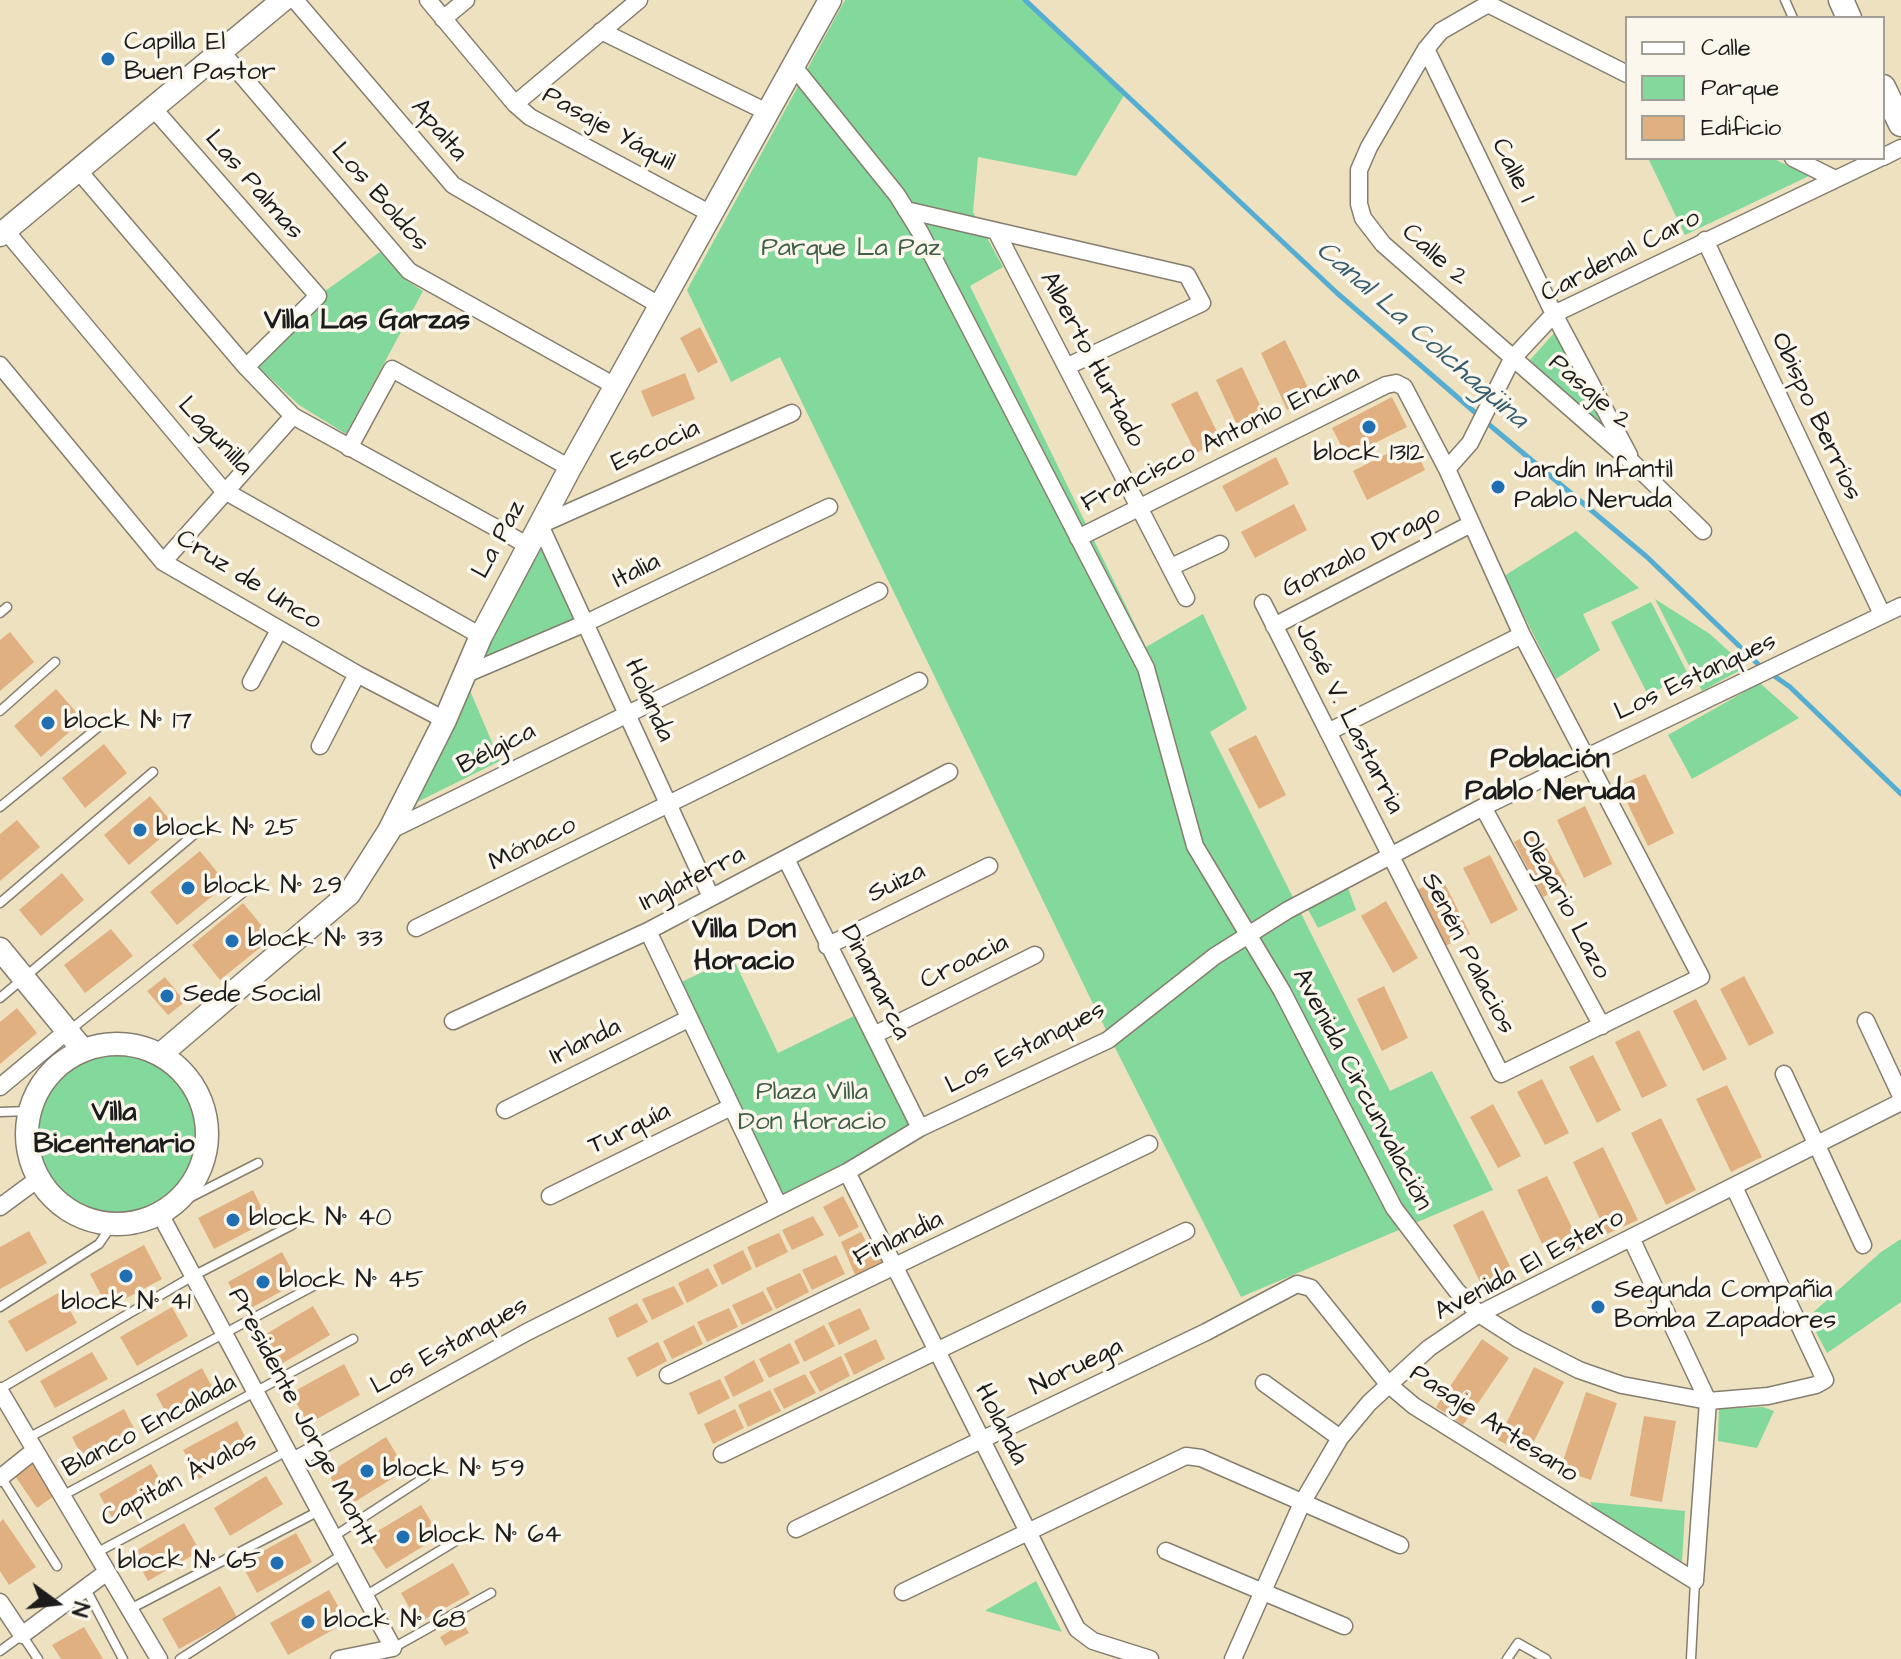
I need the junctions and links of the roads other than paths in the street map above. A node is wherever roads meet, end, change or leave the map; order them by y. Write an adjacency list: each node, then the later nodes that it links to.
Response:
1 (283, 0): 10 (street)
2 (295, 0): 27 (street, Apalta)
3 (428, 0): 7 (street, Pasaje Yáquil)
4 (466, 0): 7 (street)
5 (639, 0): 8 (street)
6 (830, 0): 11 (street, La Paz)
7 (443, 19): 14 (street, Pasaje Yáquil)
8 (601, 31): 14 (street); 16 (street)
9 (1426, 49): 12 (street); 28 (street, Calle 1); 29 (street, Calle 2)
10 (221, 51): 15 (street); 33 (street, Los Boldos)
11 (794, 67): 16 (street, La Paz); 22 (street, Avenida Circunvalación)
12 (1625, 73)
13 (1885, 91): 17 (main road)
14 (515, 104): 23 (street, Pasaje Yáquil)
15 (153, 108): 20 (street); 32 (street, Las Palmas)
16 (769, 113): 23 (street, La Paz)
17 (1901, 124)
18 (1797, 160): 21 (street)
19 (1876, 160): 21 (street, Cardenal Caro)
20 (78, 170): 25 (street); 32 (street)
21 (1835, 179): 26 (street, Cardenal Caro)
22 (906, 210): 24 (street); 46 (street, Avenida Circunvalación)
23 (713, 215): 27 (street, La Paz)
24 (996, 231): 31 (street, Alberto Hurtado); 31 (street)
25 (3, 232): 40 (street, Lagunilla)
26 (1705, 240): 28 (street, Cardenal Caro); 55 (street, Obispo Berríos)
27 (659, 305): 33 (street, La Paz)
28 (1554, 314): 29 (street, Cardenal Caro); 37 (street, Calle 1)
29 (1512, 359): 37 (street, Pasaje 2); 39 (street, Cardenal Caro)
30 (0, 365): 49 (street, Cruz de Unco)
31 (1068, 366): 42 (street, Alberto Hurtado)
32 (246, 367): 35 (street)
33 (615, 386): 38 (street, La Paz)
34 (792, 413): 44 (street, Escocia)
35 (293, 416): 36 (street); 40 (street)
36 (349, 448): 38 (street); 48 (street)
37 (1633, 463): 45 (street, Pasaje 2)
38 (570, 468): 44 (street, La Paz)
39 (1447, 469): 42 (street, Francisco Antonio Encina); 43 (street, Francisco Antonio Encina)
40 (223, 490): 49 (street); 60 (street, Lagunilla)
41 (829, 507): 56 (street, Italia)
42 (1141, 508): 46 (street, Francisco Antonio Encina); 50 (street, Alberto Hurtado)
43 (1471, 524): 57 (street, Gonzalo Drago); 59 (street, Francisco Antonio Encina)
44 (540, 525): 48 (street, La Paz); 56 (street, Holanda)
45 (1703, 531)
46 (1078, 538): 88 (street, Avenida Circunvalación)
47 (1220, 544): 50 (street)
48 (529, 546): 60 (street, La Paz)
49 (163, 562): 58 (street, Cruz de Unco)
50 (1171, 567): 52 (street, Alberto Hurtado)
51 (879, 591): 67 (street, Bélgica)
52 (1186, 598)
53 (1263, 603): 57 (street, José V. Lastarria)
54 (1901, 606): 55 (street, Los Estanques)
55 (1882, 614): 72 (street, Los Estanques)
56 (586, 623): 63 (street, Italia); 67 (street, Holanda)
57 (1274, 626): 70 (street, José V. Lastarria)
58 (279, 630): 62 (street, Cruz de Unco); 65 (street)
59 (1522, 635): 70 (street); 72 (street, Francisco Antonio Encina)
60 (481, 636): 63 (street, La Paz)
61 (55, 662): 66 (lane)
62 (357, 674): 69 (street, Cruz de Unco); 71 (street)
63 (464, 675): 69 (street, La Paz)
64 (919, 681): 75 (street, Mónaco)
65 (251, 682)
66 (0, 711)
67 (626, 712): 75 (street, Holanda); 78 (street, Bélgica)
68 (107, 720): 76 (lane)
69 (445, 720): 78 (street, La Paz)
70 (1328, 732): 80 (street, José V. Lastarria)
71 (320, 746)
72 (1588, 756): 77 (street, Los Estanques); 97 (street, Francisco Antonio Encina)
73 (153, 772): 85 (lane)
74 (949, 772): 81 (street, Inglaterra)
75 (670, 806): 84 (street, Holanda); 86 (street, Mónaco)
76 (0, 807)
77 (1483, 807): 80 (street, Los Estanques); 97 (street, Olegario Lazo)
78 (389, 831): 101 (street, La Paz)
79 (197, 832): 92 (lane)
80 (1390, 856): 88 (street, Los Estanques); 97 (street, Senén Palacios)
81 (786, 859): 84 (street, Inglaterra); 89 (street, Dinamarca)
82 (989, 866): 89 (street, Suiza)
83 (245, 891): 98 (lane)
84 (711, 897): 87 (street, Inglaterra)
85 (0, 903)
86 (416, 928)
87 (648, 931): 94 (street); 95 (street, Inglaterra)
88 (1247, 934): 109 (street, Los Estanques); 130 (street, Avenida Circunvalación)
89 (827, 946): 99 (street, Dinamarca)
90 (0, 949): 92 (street)
91 (1035, 955): 99 (street, Croacia)
92 (24, 978): 93 (lane); 98 (street)
93 (0, 998)
94 (688, 1019): 105 (street); 106 (street, Irlanda)
95 (453, 1021)
96 (1866, 1021): 104 (street)
97 (1602, 1026)
98 (67, 1031): 100 (street); 103 (street)
99 (874, 1035): 109 (street, Dinamarca)
100 (83, 1050): 101 (street); 107 (street)
101 (161, 1054): 116 (street)
102 (1784, 1074): 111 (street)
103 (0, 1087)
104 (1901, 1099): 111 (street, Avenida El Estero)
105 (731, 1107): 117 (street, Turquía); 118 (street)
106 (505, 1110)
107 (29, 1111): 108 (lane); 114 (street)
108 (0, 1112)
109 (920, 1128): 113 (street, Los Estanques)
110 (1149, 1144): 126 (street, Finlandia)
111 (1817, 1145): 115 (street, Avenida El Estero); 125 (street)
112 (258, 1163): 116 (lane)
113 (847, 1172): 118 (street, Los Estanques); 126 (street, Holanda)
114 (38, 1179): 119 (street); 121 (street)
115 (1734, 1187): 124 (street, Avenida El Estero); 140 (street, Avenida Circunvalación)
116 (182, 1196): 120 (street)
117 (550, 1196)
118 (778, 1204): 145 (street, Los Estanques)
119 (0, 1207)
120 (160, 1214): 121 (street); 127 (street, Presidente Jorge Montt)
121 (112, 1225): 129 (lane)
122 (292, 1225): 127 (lane)
123 (1186, 1231): 134 (street)
124 (1631, 1238): 130 (street, Avenida El Estero); 140 (street)
125 (1863, 1245)
126 (898, 1267): 134 (street, Holanda); 135 (street, Finlandia)
127 (193, 1276): 132 (street, Presidente Jorge Montt); 138 (lane)
128 (319, 1283): 132 (lane)
129 (0, 1307)
130 (1479, 1314): 137 (street, Avenida El Estero); 140 (street, Avenida Circunvalación)
131 (1206, 1332): 137 (street, Pasaje Artesano); 142 (street, Noruega)
132 (224, 1333): 139 (street, Presidente Jorge Montt); 143 (lane)
133 (353, 1339): 139 (lane, Blanco Encalada)
134 (937, 1351): 142 (street, Holanda); 144 (street)
135 (668, 1375)
136 (1264, 1383): 141 (street)
137 (1388, 1384): 141 (street, Avenida El Estero); 161 (street, Pasaje Artesano)
138 (0, 1390): 143 (street)
139 (256, 1392): 145 (street, Presidente Jorge Montt); 148 (lane, Blanco Encalada)
140 (1708, 1401): 161 (street)
141 (1340, 1438): 149 (street, Avenida El Estero)
142 (981, 1442): 151 (street, Noruega); 152 (street, Holanda)
143 (32, 1444): 146 (street); 148 (street)
144 (722, 1454)
145 (290, 1456): 150 (street, Presidente Jorge Montt); 157 (lane, Capitán Ávalos)
146 (1, 1477): 159 (lane)
147 (425, 1477): 154 (lane)
148 (62, 1496): 157 (street)
149 (1302, 1503): 152 (street); 155 (street); 164 (street, Avenida El Estero)
150 (319, 1511): 154 (street, Presidente Jorge Montt); 168 (lane)
151 (796, 1529)
152 (1029, 1533): 163 (street); 178 (street, Holanda)
153 (464, 1536): 166 (lane)
154 (333, 1537): 158 (street, Presidente Jorge Montt)
155 (1400, 1545)
156 (1166, 1551): 164 (street)
157 (96, 1553): 160 (street)
158 (343, 1554): 166 (street, Presidente Jorge Montt); 176 (lane)
159 (57, 1566)
160 (107, 1572): 162 (street, Capitán Ávalos); 168 (street)
161 (1695, 1581): 182 (lane)
162 (86, 1589): 170 (street, Capitán Ávalos); 174 (lane)
163 (903, 1592)
164 (1263, 1592): 169 (street); 179 (street, Avenida El Estero)
165 (491, 1593): 171 (lane)
166 (365, 1596): 171 (street, Presidente Jorge Montt)
167 (0, 1602): 170 (street)
168 (129, 1609): 175 (street)
169 (1344, 1626)
170 (22, 1635): 172 (lane, Capitán Ávalos); 173 (lane)
171 (393, 1648): 177 (street)
172 (0, 1651)
173 (38, 1659)
174 (123, 1659)
175 (159, 1659)
176 (180, 1659)
177 (339, 1659)
178 (1150, 1659)
179 (1233, 1659)
180 (1507, 1659): 181 (lane)
181 (1546, 1659)
182 (1691, 1659)

